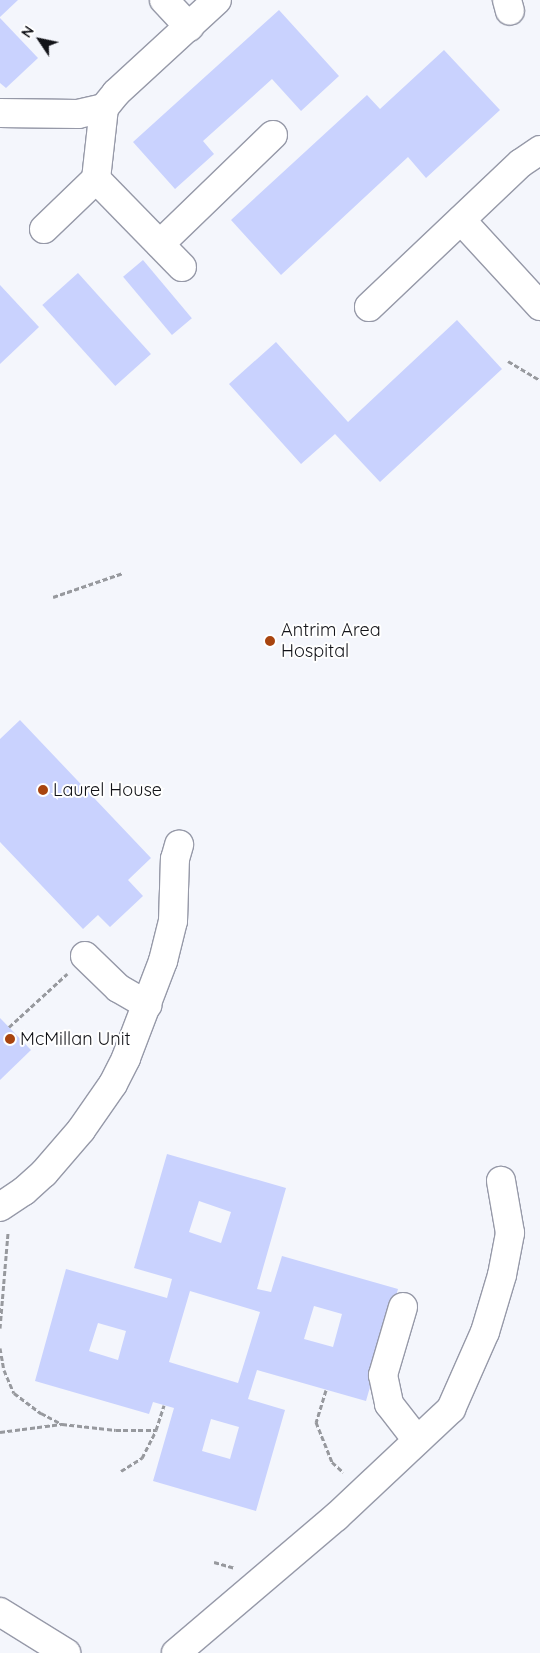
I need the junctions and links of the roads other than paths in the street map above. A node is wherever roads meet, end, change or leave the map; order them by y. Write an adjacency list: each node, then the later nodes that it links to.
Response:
1 (164, 0): 3 (lane)
2 (217, 0): 3 (lane)
3 (189, 27): 4 (lane)
4 (104, 108): 5 (lane); 8 (lane)
5 (0, 113)
6 (273, 135): 11 (lane)
7 (540, 150): 9 (lane)
8 (96, 179): 10 (lane); 11 (lane)
9 (461, 220): 13 (lane); 14 (lane)
10 (44, 229)
11 (160, 244): 12 (lane)
12 (182, 266)
13 (540, 306)
14 (369, 307)
15 (179, 845): 17 (lane)
16 (85, 956): 17 (lane)
17 (147, 1005): 19 (lane)
18 (500, 1182): 21 (lane)
19 (1, 1207)
20 (403, 1307): 21 (lane)
21 (417, 1440): 24 (lane)
22 (0, 1612): 23 (lane)
23 (66, 1653)
24 (176, 1653)

